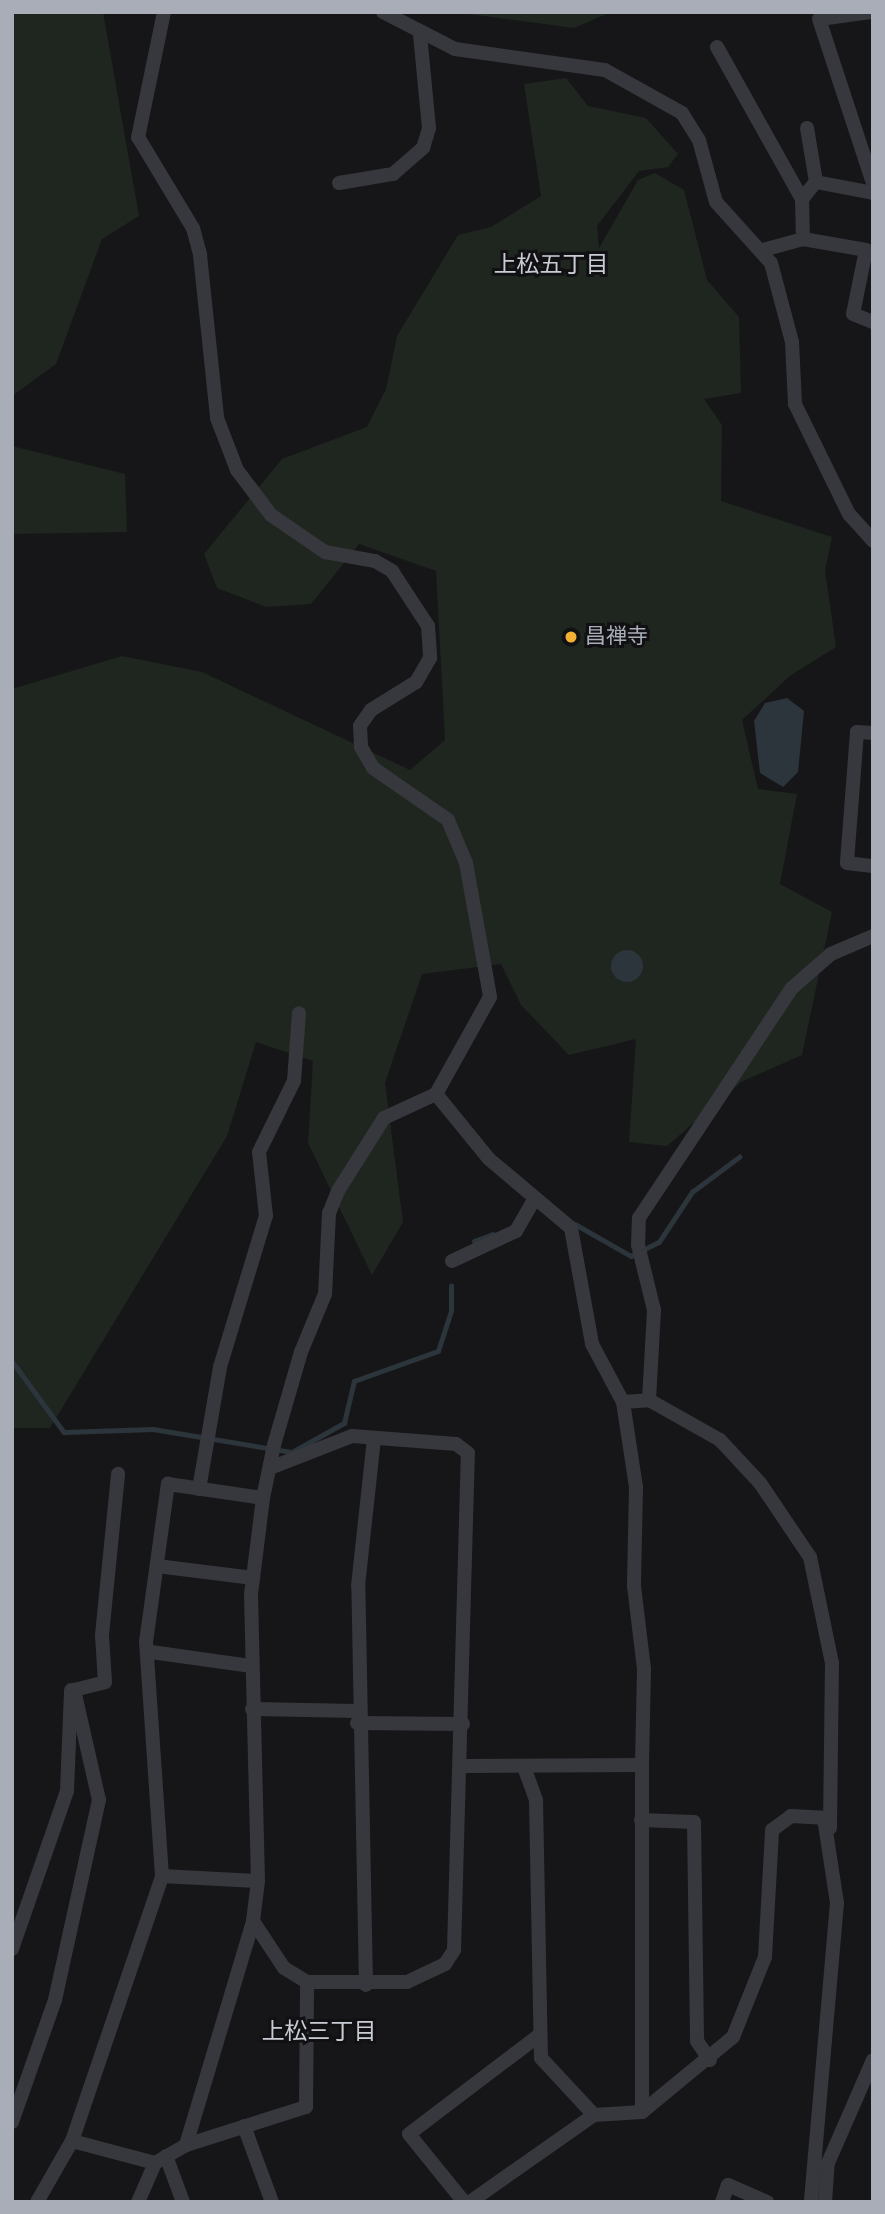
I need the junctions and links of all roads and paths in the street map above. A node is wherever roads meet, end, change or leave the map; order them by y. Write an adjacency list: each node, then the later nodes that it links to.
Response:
1 (164, 12): 20 (street)
2 (383, 12): 4 (street)
3 (871, 12): 9 (street)
4 (421, 34): 8 (street); 13 (street)
5 (717, 47): 11 (street)
6 (807, 128): 7 (street)
7 (816, 182): 10 (street); 11 (street)
8 (339, 183)
9 (873, 183)
10 (873, 193)
11 (802, 199): 12 (street)
12 (803, 239): 13 (street); 14 (street)
13 (763, 250): 15 (street)
14 (873, 322)
15 (873, 541)
16 (873, 733): 17 (street)
17 (873, 866)
18 (873, 936): 23 (street)
19 (299, 1013): 28 (street)
20 (436, 1094): 21 (street); 26 (street)
21 (535, 1198): 22 (street); 24 (street)
22 (452, 1261)
23 (649, 1400): 24 (street); 42 (street)
24 (623, 1402): 38 (street)
25 (374, 1438): 26 (street); 36 (street); 37 (street)
26 (270, 1468): 29 (street)
27 (118, 1475): 34 (street)
28 (198, 1489): 29 (street); 30 (street)
29 (263, 1497): 31 (street)
30 (157, 1566): 31 (street); 32 (street)
31 (253, 1578): 33 (street)
32 (151, 1652): 33 (street); 43 (street)
33 (250, 1666): 35 (street)
34 (74, 1690): 46 (street); 54 (street)
35 (252, 1709): 36 (street); 44 (street)
36 (357, 1717): 37 (street); 48 (street)
37 (463, 1724): 39 (street)
38 (642, 1765): 40 (street); 41 (street)
39 (462, 1766): 40 (street); 48 (street)
40 (524, 1767): 49 (street)
41 (641, 1820): 50 (street); 52 (street)
42 (829, 1840): 50 (street); 67 (street)
43 (162, 1876): 44 (street); 56 (street)
44 (258, 1881): 45 (street)
45 (253, 1921): 47 (street); 57 (street)
46 (12, 1949)
47 (307, 1982): 48 (street); 55 (street)
48 (366, 1985)
49 (537, 2037): 53 (street); 63 (street)
50 (710, 2060): 52 (street)
51 (873, 2060): 68 (street)
52 (642, 2112): 53 (street)
53 (594, 2115): 64 (street)
54 (12, 2122)
55 (244, 2126): 57 (street); 62 (street)
56 (72, 2141): 58 (street); 59 (street)
57 (186, 2145): 58 (street)
58 (161, 2160): 60 (street); 61 (street)
59 (37, 2202)
60 (138, 2202)
61 (183, 2202)
62 (272, 2202)
63 (464, 2202)
64 (470, 2202)
65 (722, 2202): 66 (street)
66 (767, 2202)
67 (811, 2202)
68 (825, 2202)

